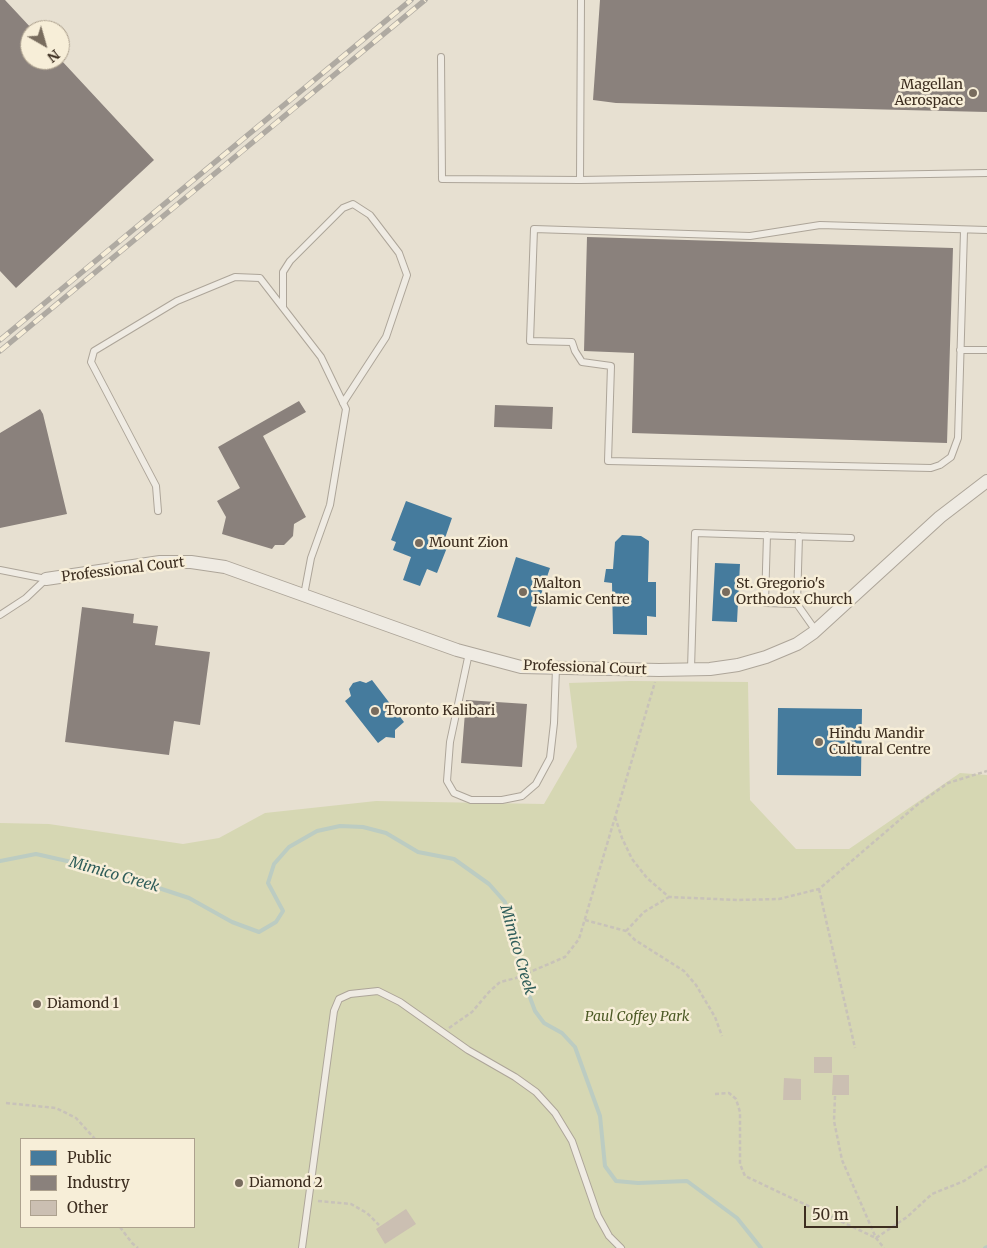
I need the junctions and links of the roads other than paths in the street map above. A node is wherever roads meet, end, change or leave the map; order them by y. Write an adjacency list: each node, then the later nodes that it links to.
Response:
1 (581, 0): 4 (lane)
2 (441, 57): 4 (lane)
3 (987, 173): 4 (lane)
4 (580, 180)
5 (964, 230): 6 (lane); 8 (lane); 8 (lane)
6 (987, 230)
7 (283, 307): 10 (lane); 10 (lane); 12 (lane)
8 (960, 350): 9 (lane)
9 (987, 350)
10 (343, 403): 18 (lane)
11 (987, 481): 21 (street, Professional Court)
12 (158, 511)
13 (767, 535): 14 (lane); 19 (lane); 24 (lane)
14 (799, 536): 15 (lane); 19 (lane)
15 (851, 538)
16 (0, 570): 17 (lane)
17 (46, 579): 18 (street, Professional Court); 20 (lane)
18 (304, 595): 22 (street, Professional Court)
19 (797, 604): 21 (lane)
20 (0, 615)
21 (816, 631): 24 (street, Professional Court)
22 (469, 653): 23 (street, Professional Court); 23 (lane)
23 (556, 668): 24 (street, Professional Court)
24 (690, 669)
25 (302, 1248): 26 (lane)
26 (621, 1248)

